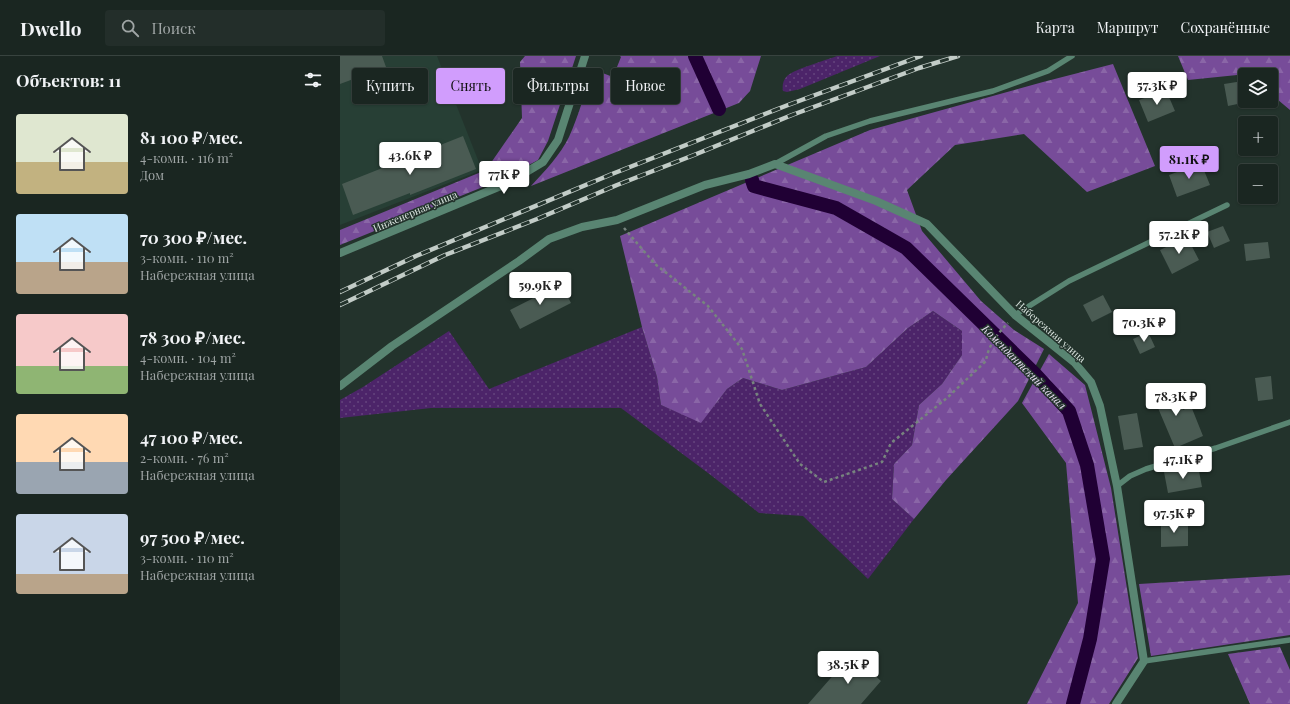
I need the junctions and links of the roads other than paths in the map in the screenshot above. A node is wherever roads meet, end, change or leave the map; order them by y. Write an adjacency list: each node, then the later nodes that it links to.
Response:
1 (586, 56): 5 (street, Инженерная улица)
2 (1072, 56): 3 (lane)
3 (775, 164): 6 (street, Набережная улица); 7 (street)
4 (1227, 205): 6 (lane)
5 (340, 253)
6 (1015, 315): 9 (street, Набережная улица)
7 (340, 386)
8 (1290, 422): 9 (lane)
9 (1117, 486): 11 (street, Набережная улица)
10 (1290, 640): 11 (lane)
11 (1144, 661): 12 (street)
12 (1116, 704)

